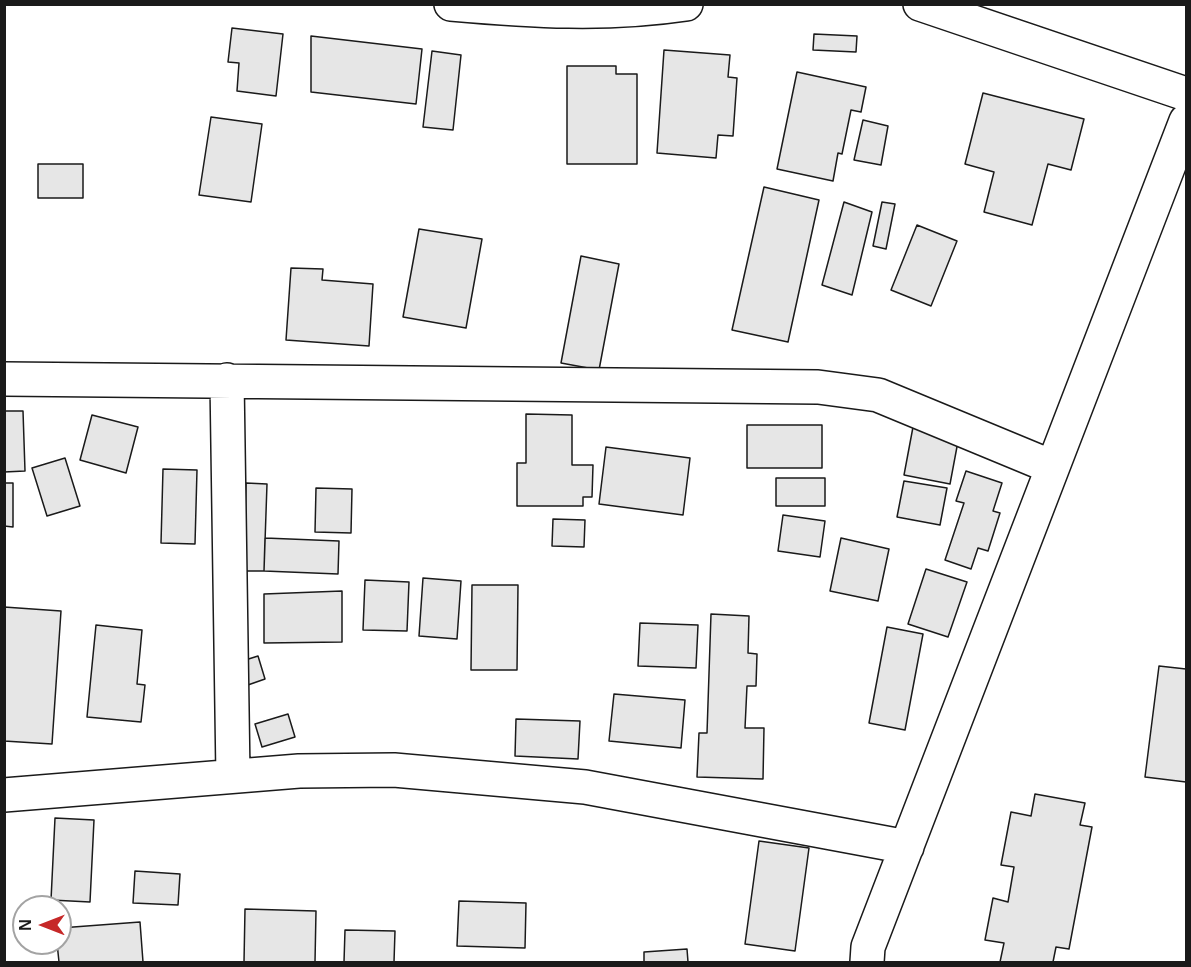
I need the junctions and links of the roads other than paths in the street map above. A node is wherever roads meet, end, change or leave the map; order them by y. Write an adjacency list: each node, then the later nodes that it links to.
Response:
1 (451, 4): 2 (street)
2 (686, 4)
3 (920, 4): 4 (street)
4 (1186, 94)
5 (1186, 121): 8 (street)
6 (4, 379): 7 (street)
7 (226, 380): 8 (street); 9 (street)
8 (1052, 467): 11 (street)
9 (233, 776): 10 (street); 11 (street)
10 (4, 795)
11 (907, 847): 12 (street)
12 (867, 963)

